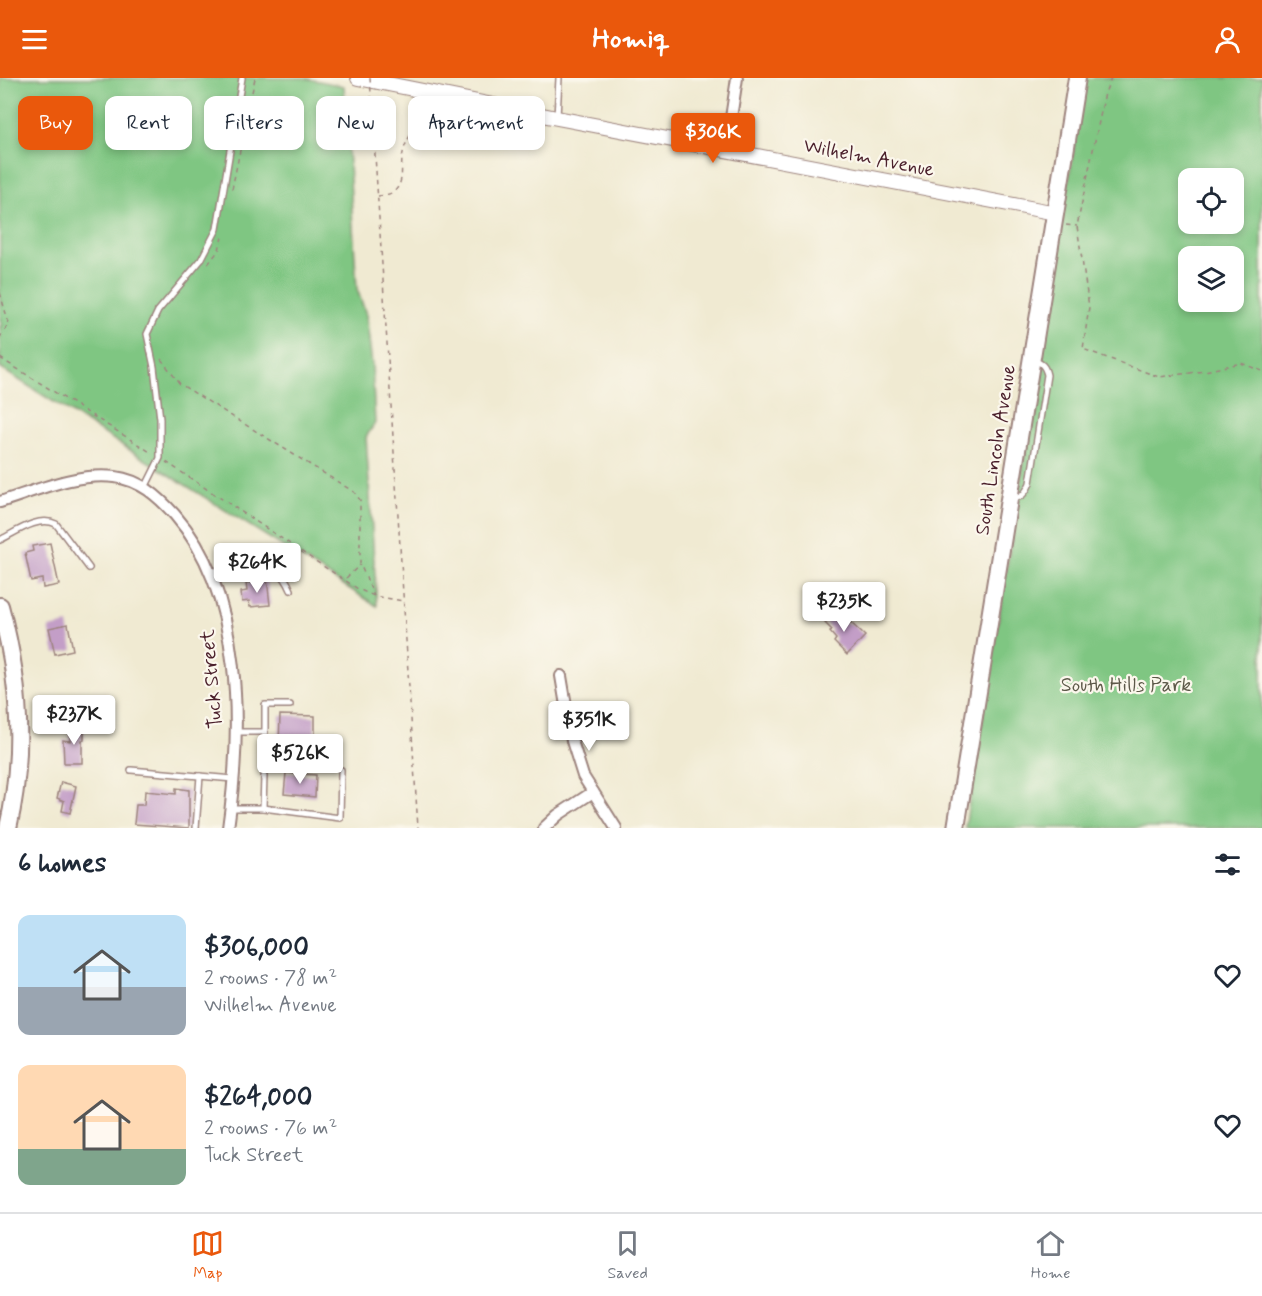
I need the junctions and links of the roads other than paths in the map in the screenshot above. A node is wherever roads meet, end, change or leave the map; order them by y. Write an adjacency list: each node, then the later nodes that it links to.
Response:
1 (242, 78): 9 (lane)
2 (358, 78): 6 (street, Wilhelm Avenue)
3 (559, 78): 6 (lane)
4 (737, 78): 7 (street)
5 (1077, 78): 8 (main road, South Lincoln Avenue)
6 (557, 118): 7 (street, Wilhelm Avenue)
7 (726, 151): 8 (street, Wilhelm Avenue)
8 (1055, 218): 32 (main road, South Lincoln Avenue)
9 (146, 488): 10 (street, Tuck Street); 13 (street, Tuck Street)
10 (0, 502)
11 (0, 540): 12 (lane)
12 (89, 568)
13 (211, 572): 14 (lane); 18 (street, Tuck Street)
14 (291, 590)
15 (0, 606): 27 (main road)
16 (561, 676): 24 (street)
17 (290, 705): 18 (lane)
18 (235, 732): 23 (street, Tuck Street)
19 (131, 770): 21 (lane)
20 (341, 770): 26 (lane)
21 (200, 776): 23 (lane); 28 (lane)
22 (264, 776): 26 (lane)
23 (233, 779): 25 (street, Tuck Street)
24 (593, 792): 30 (street); 31 (street)
25 (231, 808): 26 (lane); 29 (street, Tuck Street)
26 (262, 808)
27 (8, 828)
28 (196, 828)
29 (228, 828)
30 (544, 828)
31 (616, 828)
32 (956, 828)

